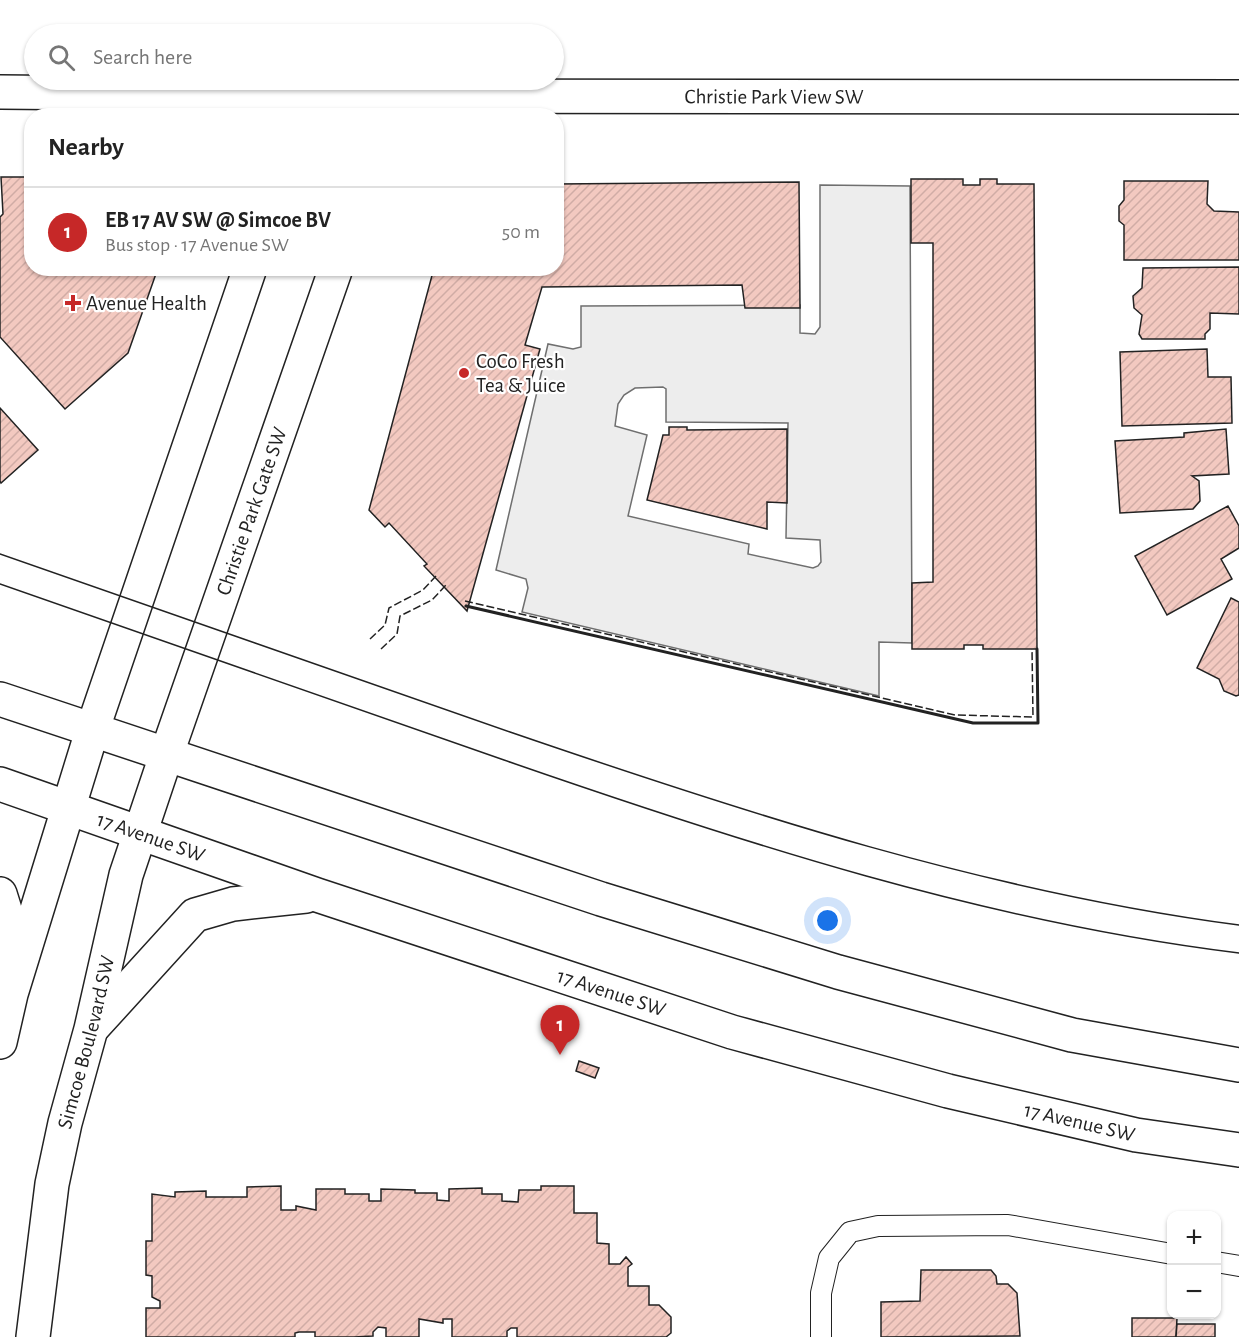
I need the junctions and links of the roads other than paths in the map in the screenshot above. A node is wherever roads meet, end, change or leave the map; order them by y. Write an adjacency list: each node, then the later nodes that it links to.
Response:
1 (0, 92): 3 (street, Christie Park View SW)
2 (1239, 97): 4 (street, Christie Park View SW)
3 (305, 106): 4 (street, Christie Park View SW)
4 (391, 106)
5 (247, 276): 8 (street)
6 (333, 276): 9 (street, Christie Park Gate SW)
7 (0, 699): 8 (street)
8 (93, 728): 9 (street); 11 (street)
9 (167, 753): 12 (street, Simcoe Boulevard SW); 18 (street)
10 (0, 784): 11 (street, 17 Avenue SW)
11 (70, 808): 12 (street, 17 Avenue SW); 15 (street)
12 (140, 832): 14 (street, 17 Avenue SW); 16 (street, Simcoe Boulevard SW)
13 (0, 894): 15 (street)
14 (317, 895): 16 (street); 19 (street, 17 Avenue SW)
15 (10, 994): 17 (street)
16 (91, 1029): 23 (street, Simcoe Boulevard SW)
17 (0, 1042)
18 (1239, 1065)
19 (1239, 1150)
20 (1167, 1253): 24 (lane)
21 (1221, 1263): 22 (lane)
22 (1239, 1266)
23 (33, 1337)
24 (821, 1337)

